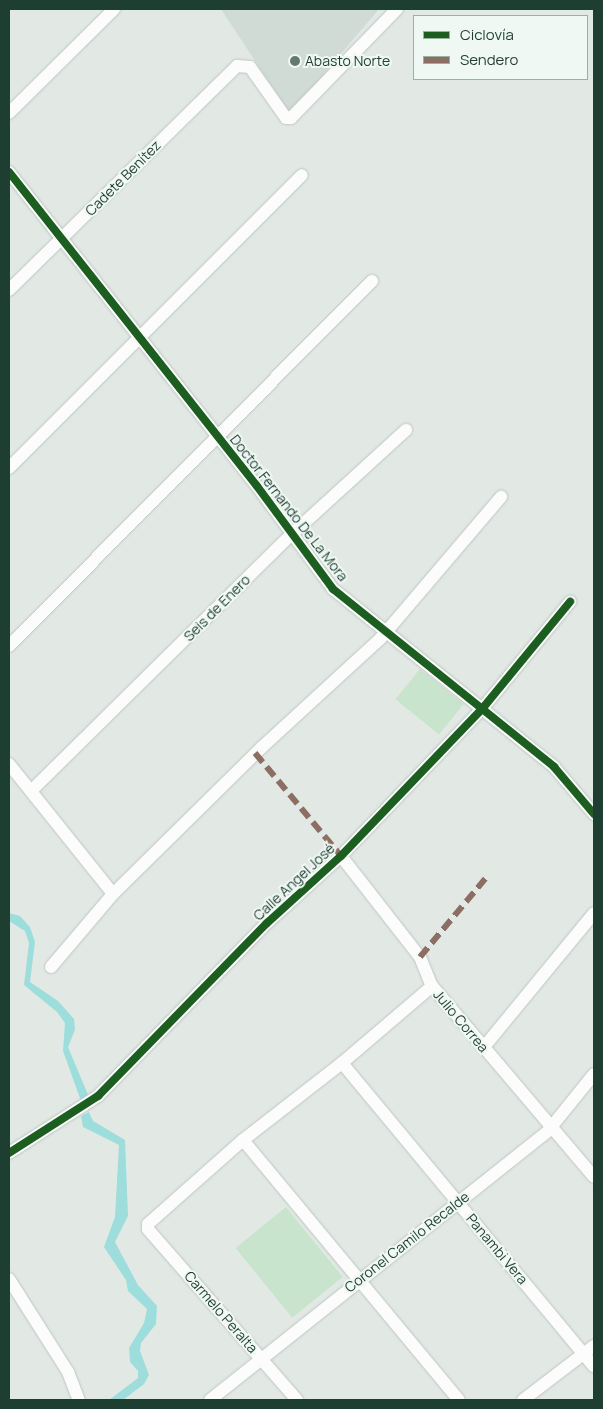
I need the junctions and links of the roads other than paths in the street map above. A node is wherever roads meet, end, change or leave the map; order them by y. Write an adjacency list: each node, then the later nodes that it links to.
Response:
1 (114, 9): 3 (street)
2 (397, 9): 6 (street, Cadete Benítez)
3 (9, 113)
4 (9, 172): 6 (street, Doctor Fernando De La Mora)
5 (302, 175): 9 (street)
6 (61, 238): 8 (street, Cadete Benítez); 9 (street, Doctor Fernando De La Mora)
7 (372, 281): 11 (street)
8 (9, 290)
9 (138, 337): 11 (street, Doctor Fernando De La Mora); 12 (street)
10 (406, 430): 14 (street, Seis de Enero)
11 (216, 435): 14 (street, Doctor Fernando De La Mora); 17 (street)
12 (9, 468)
13 (501, 497): 16 (street)
14 (291, 535): 16 (street, Doctor Fernando De La Mora); 20 (street, Seis de Enero)
15 (570, 602): 18 (street, Calle Angel José)
16 (386, 632): 18 (street, Doctor Fernando De La Mora); 23 (street)
17 (9, 646)
18 (482, 709): 21 (street, Doctor Fernando De La Mora); 22 (street, Calle Angel José)
19 (9, 764): 20 (street)
20 (31, 791): 23 (street)
21 (594, 814)
22 (341, 856): 26 (street, Julio Correa); 32 (street, Calle Angel José)
23 (113, 894): 25 (street)
24 (594, 913): 27 (street)
25 (51, 967)
26 (432, 986): 27 (street, Julio Correa); 28 (street)
27 (484, 1047): 30 (street, Julio Correa)
28 (342, 1063): 31 (street); 34 (street, Panambi Vera)
29 (594, 1074): 30 (street, Coronel Camilo Recalde)
30 (551, 1127): 33 (street, Julio Correa); 34 (street, Coronel Camilo Recalde)
31 (243, 1140): 36 (street); 38 (street, Carmelo Peralta)
32 (9, 1153)
33 (594, 1177)
34 (458, 1202): 36 (street, Coronel Camilo Recalde); 37 (street, Panambi Vera)
35 (9, 1279): 40 (street)
36 (359, 1280): 38 (street, Coronel Camilo Recalde); 43 (street)
37 (589, 1350): 39 (street, Panambi Vera); 44 (street)
38 (262, 1358): 41 (street, Coronel Camilo Recalde); 42 (street, Carmelo Peralta)
39 (594, 1366)
40 (79, 1400)
41 (210, 1400)
42 (297, 1400)
43 (459, 1400)
44 (523, 1400)

